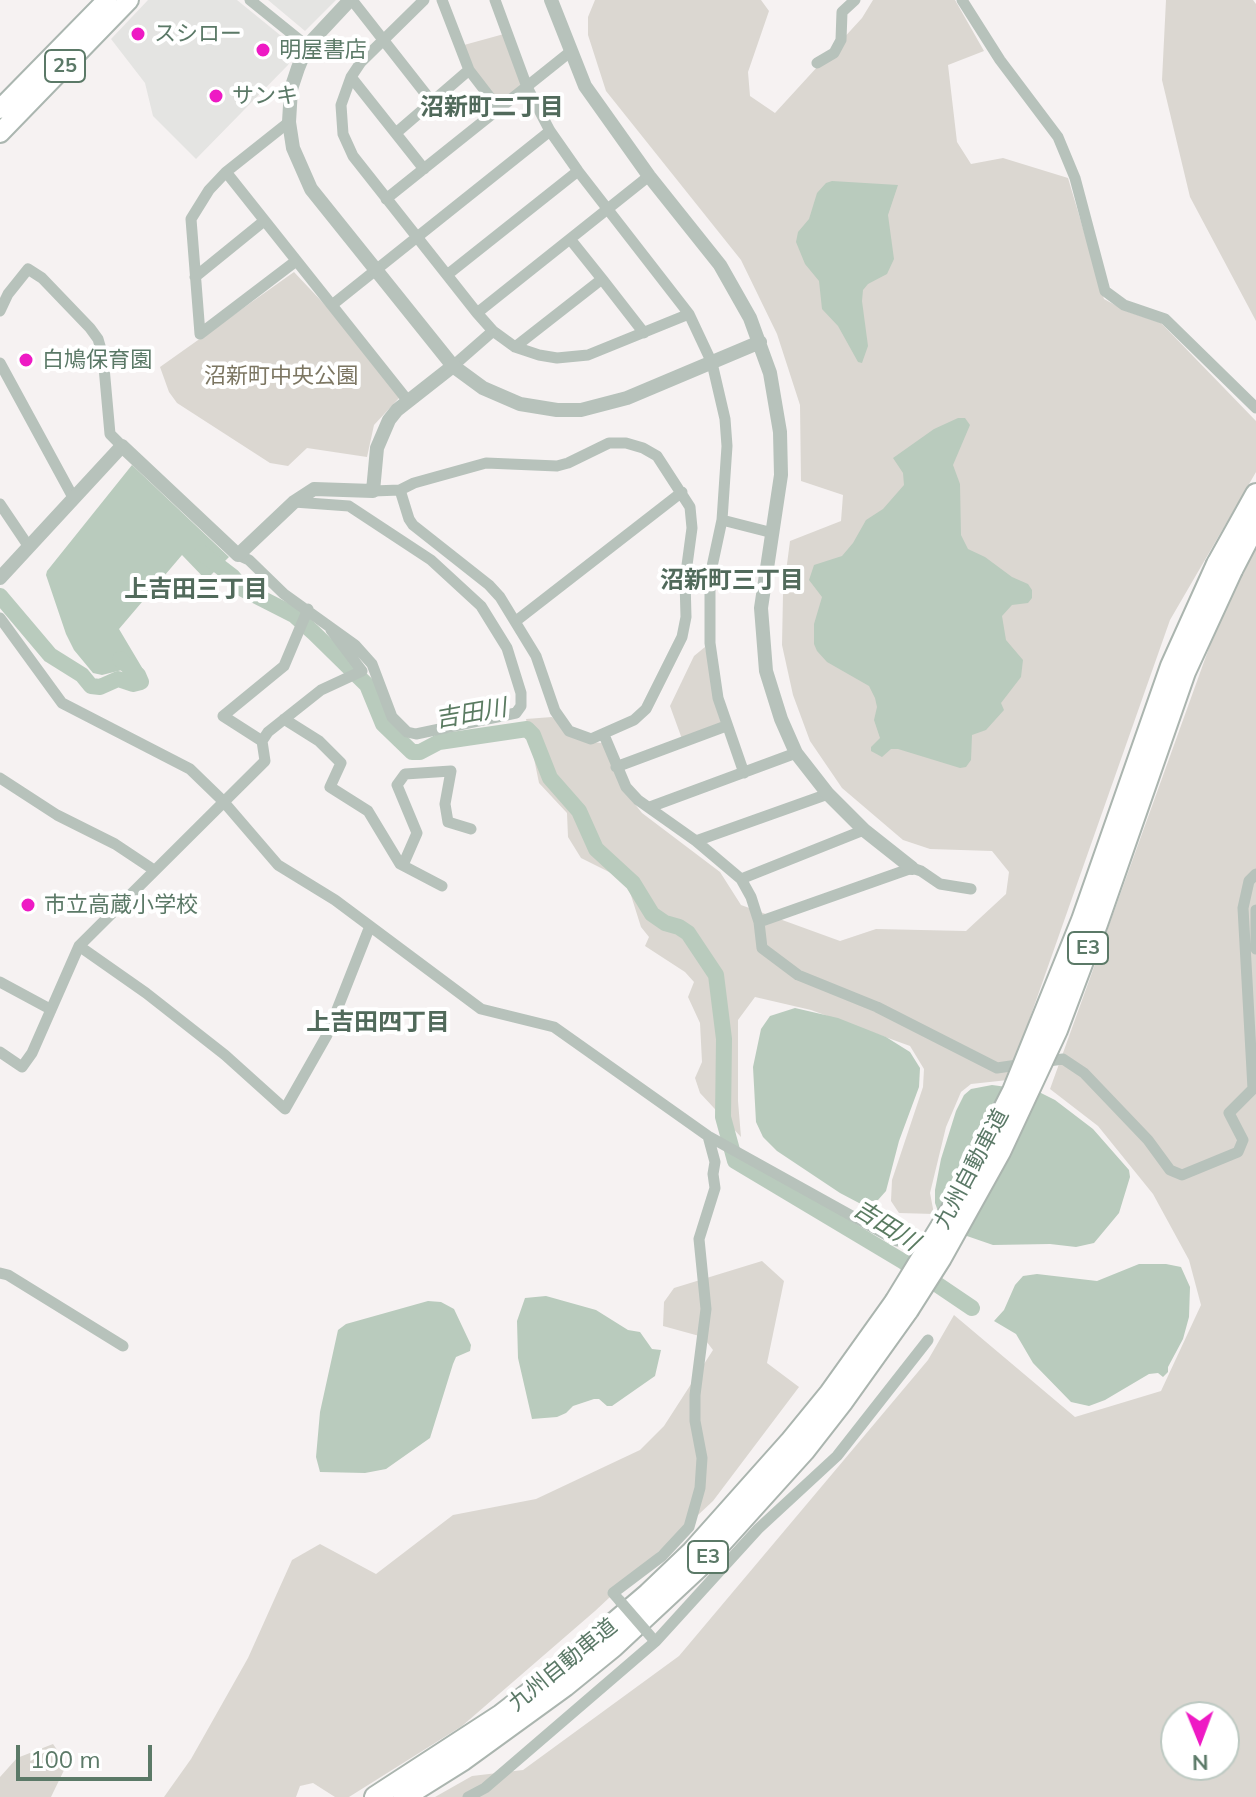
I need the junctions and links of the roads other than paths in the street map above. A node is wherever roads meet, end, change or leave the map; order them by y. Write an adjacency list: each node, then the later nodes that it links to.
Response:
1 (107, 0): 19 (main road, 25)
2 (129, 0): 23 (main road, 25)
3 (250, 0): 12 (street)
4 (351, 0): 11 (street); 12 (street)
5 (424, 0): 11 (street)
6 (442, 0): 15 (street)
7 (495, 0): 17 (street)
8 (551, 0): 13 (street)
9 (855, 0): 14 (street)
10 (962, 0): 51 (street)
11 (384, 41): 16 (street); 18 (street)
12 (307, 46): 21 (street)
13 (570, 52): 17 (street); 28 (street)
14 (817, 63)
15 (469, 70): 18 (street); 20 (street)
16 (351, 77): 24 (street); 29 (street)
17 (527, 87): 20 (street); 22 (street)
18 (432, 102): 24 (street)
19 (0, 109)
20 (499, 109): 25 (street)
21 (289, 122): 27 (street); 35 (street)
22 (550, 131): 26 (street); 32 (street)
23 (0, 133)
24 (396, 133): 25 (street)
25 (424, 169): 29 (street)
26 (578, 171): 30 (street); 36 (street)
27 (226, 172): 31 (street); 37 (street)
28 (649, 176): 30 (street); 45 (street)
29 (386, 199): 32 (street)
30 (607, 210): 33 (street); 42 (street)
31 (264, 221): 34 (street); 37 (street)
32 (416, 237): 35 (street); 36 (street)
33 (570, 239): 38 (street); 41 (street)
34 (296, 261): 37 (street); 39 (street)
35 (375, 270): 39 (street); 49 (street)
36 (447, 275): 41 (street)
37 (195, 277)
38 (602, 279): 44 (street); 46 (street)
39 (332, 305): 50 (street)
40 (0, 311): 52 (street)
41 (477, 313): 43 (street)
42 (689, 314): 44 (street); 48 (street)
43 (493, 331): 46 (street); 49 (street)
44 (644, 333): 46 (street)
45 (760, 342): 48 (street); 62 (street)
46 (515, 347)
47 (0, 363): 57 (street)
48 (712, 363): 49 (street); 60 (street)
49 (453, 366): 50 (street)
50 (408, 401): 54 (street)
51 (1256, 408)
52 (122, 446): 57 (street); 64 (street)
53 (400, 490): 54 (street); 55 (street); 69 (street)
54 (373, 491): 58 (street)
55 (682, 492): 69 (street); 73 (street)
56 (1256, 494): 65 (highway, 九州自動車道 / E3)
57 (74, 499): 63 (street)
58 (294, 502): 64 (street); 70 (street)
59 (0, 504): 63 (street)
60 (722, 520): 62 (street); 72 (street)
61 (1256, 524): 65 (highway, 九州自動車道 / E3)
62 (773, 533): 75 (street)
63 (29, 547): 66 (street)
64 (238, 555): 67 (street)
65 (1224, 567): 106 (highway, 九州自動車道 / E3, bridge)
66 (0, 578)
67 (308, 609): 70 (street); 74 (street)
68 (0, 618): 80 (street)
69 (516, 621): 73 (street)
70 (329, 623): 71 (street)
71 (284, 719): 74 (street); 85 (street)
72 (726, 726): 76 (street); 77 (street)
73 (604, 735): 76 (street)
74 (262, 741): 80 (street)
75 (796, 753): 77 (street); 79 (street)
76 (616, 767): 81 (street)
77 (744, 773): 81 (street)
78 (0, 778): 87 (street)
79 (828, 794): 83 (street); 84 (street)
80 (223, 801): 87 (street); 94 (street)
81 (650, 807): 84 (street)
82 (471, 829): 85 (street)
83 (864, 830): 86 (street); 89 (street)
84 (696, 841): 89 (street)
85 (403, 865): 90 (street)
86 (912, 868): 91 (street); 93 (street)
87 (154, 870): 95 (street)
88 (1256, 874): 93 (street)
89 (741, 879): 93 (street)
90 (442, 886)
91 (971, 889)
92 (1256, 910): 96 (street)
93 (759, 922)
94 (370, 926): 95 (street); 100 (street)
95 (79, 946): 98 (street)
96 (1256, 949)
97 (0, 982): 98 (street)
98 (50, 1009): 99 (street)
99 (0, 1052)
100 (708, 1136): 101 (street); 105 (street, bridge)
101 (897, 1241)
102 (0, 1273): 104 (street)
103 (928, 1340): 105 (street)
104 (123, 1346)
105 (655, 1640): 109 (street)
106 (460, 1753): 107 (highway, 九州自動車道 / E3); 108 (highway, 九州自動車道 / E3)
107 (375, 1797)
108 (404, 1797)
109 (468, 1797)

